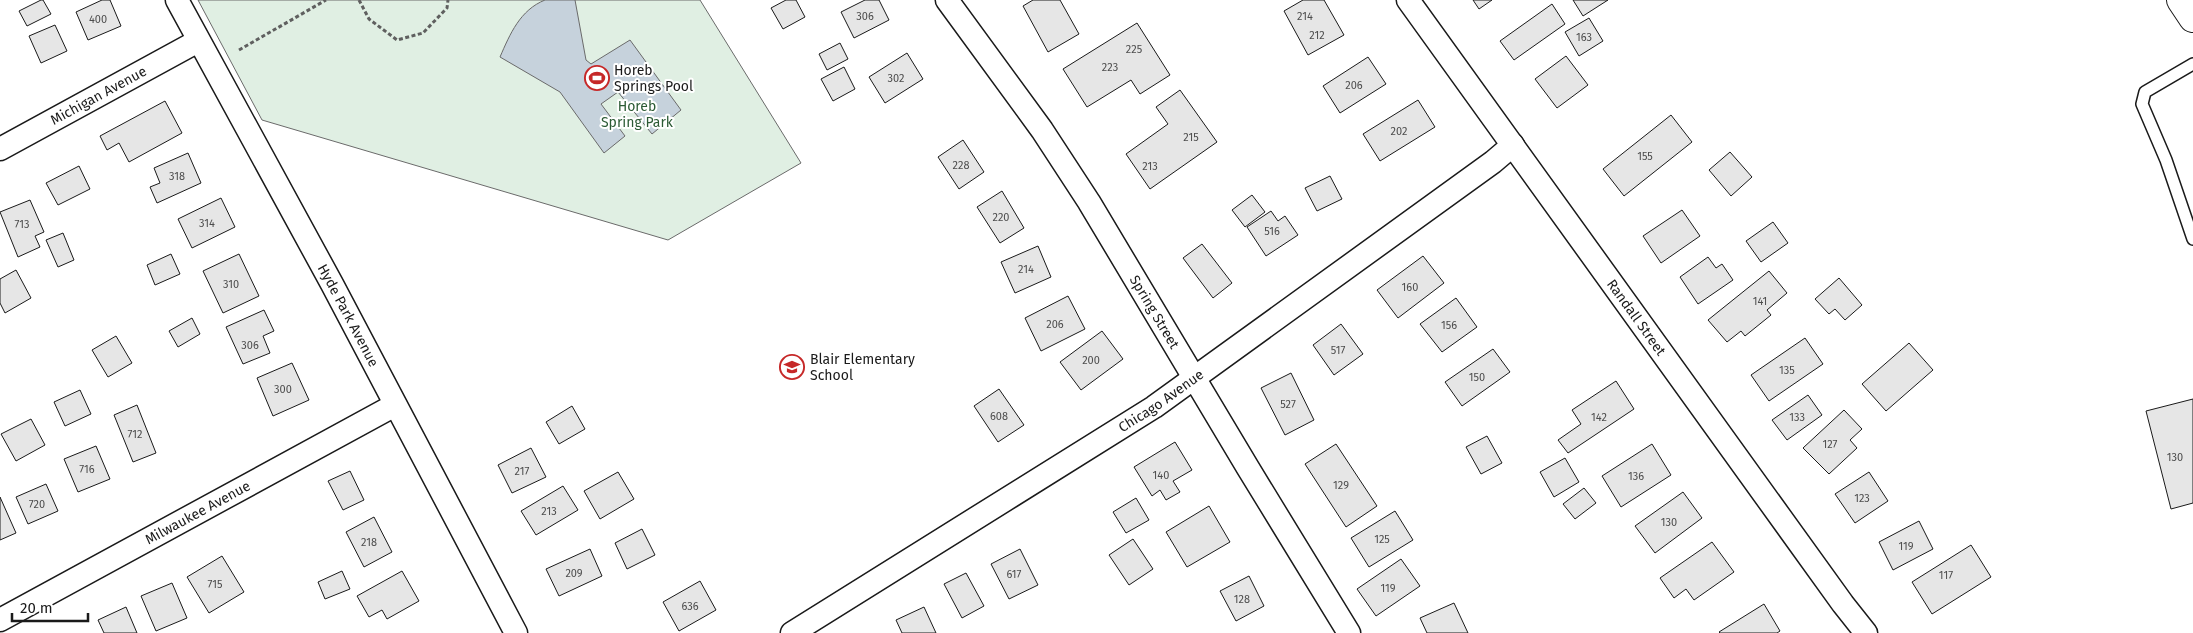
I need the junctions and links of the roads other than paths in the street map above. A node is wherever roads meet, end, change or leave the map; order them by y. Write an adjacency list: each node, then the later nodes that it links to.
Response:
1 (177, 0): 4 (street, Hyde Park Avenue)
2 (948, 0): 9 (street, Spring Street)
3 (1408, 0): 6 (street, Randall Street)
4 (198, 41): 7 (street, Michigan Avenue); 10 (street, Hyde Park Avenue)
5 (2193, 64): 8 (lane)
6 (1513, 145): 9 (street, Chicago Avenue); 15 (street, Randall Street)
7 (0, 149)
8 (2193, 239)
9 (1194, 378): 13 (street, Chicago Avenue); 14 (street, Spring Street)
10 (395, 405): 11 (street, Milwaukee Avenue); 12 (street, Hyde Park Avenue)
11 (0, 620)
12 (516, 633)
13 (792, 633)
14 (1349, 633)
15 (1866, 633)

